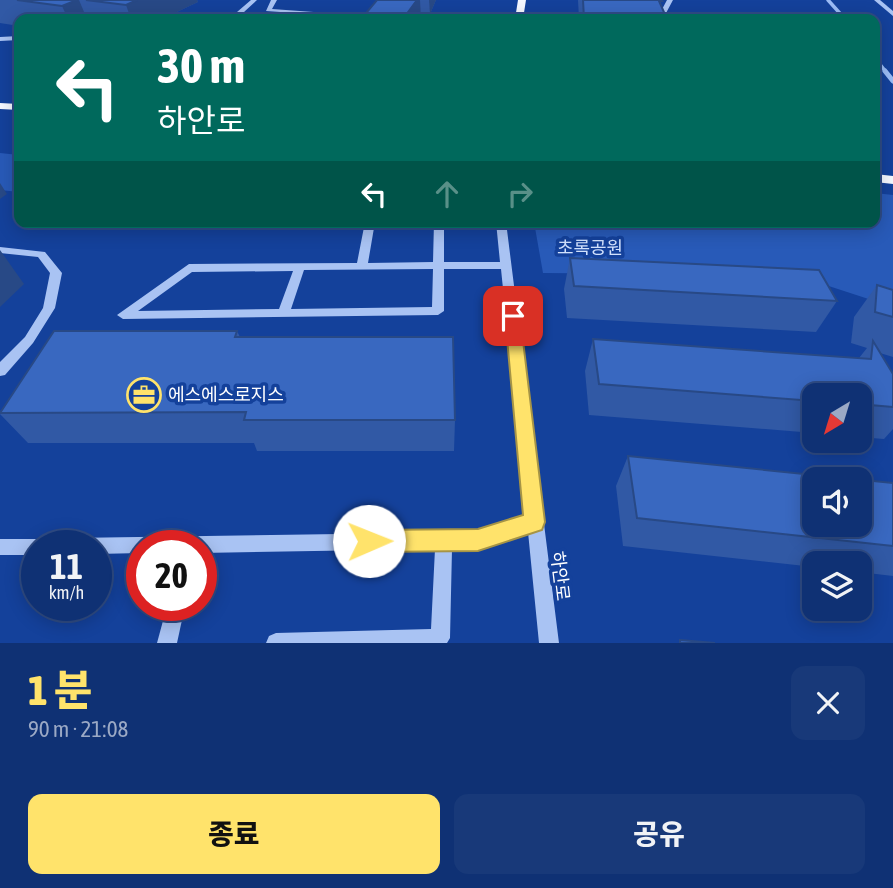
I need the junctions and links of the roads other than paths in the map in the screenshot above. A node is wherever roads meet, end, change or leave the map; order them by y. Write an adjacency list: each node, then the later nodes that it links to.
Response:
1 (254, 0): 4 (street)
2 (274, 0): 5 (street)
3 (877, 0): 6 (street)
4 (245, 14)
5 (344, 14)
6 (893, 14)
7 (369, 228): 14 (street)
8 (439, 228): 12 (street)
9 (502, 228): 11 (street, 하안로)
10 (0, 250): 16 (street)
11 (507, 265): 12 (street); 17 (street, 하안로)
12 (439, 266): 14 (street); 15 (street)
13 (300, 267): 14 (street); 15 (street); 15 (street)
14 (362, 267)
15 (283, 313)
16 (0, 371)
17 (534, 522): 18 (street); 25 (street, 하안로)
18 (444, 540): 19 (street); 24 (street)
19 (217, 545)
20 (0, 547): 21 (street)
21 (21, 547)
22 (172, 621): 23 (street)
23 (166, 643)
24 (276, 643)
25 (549, 643)

